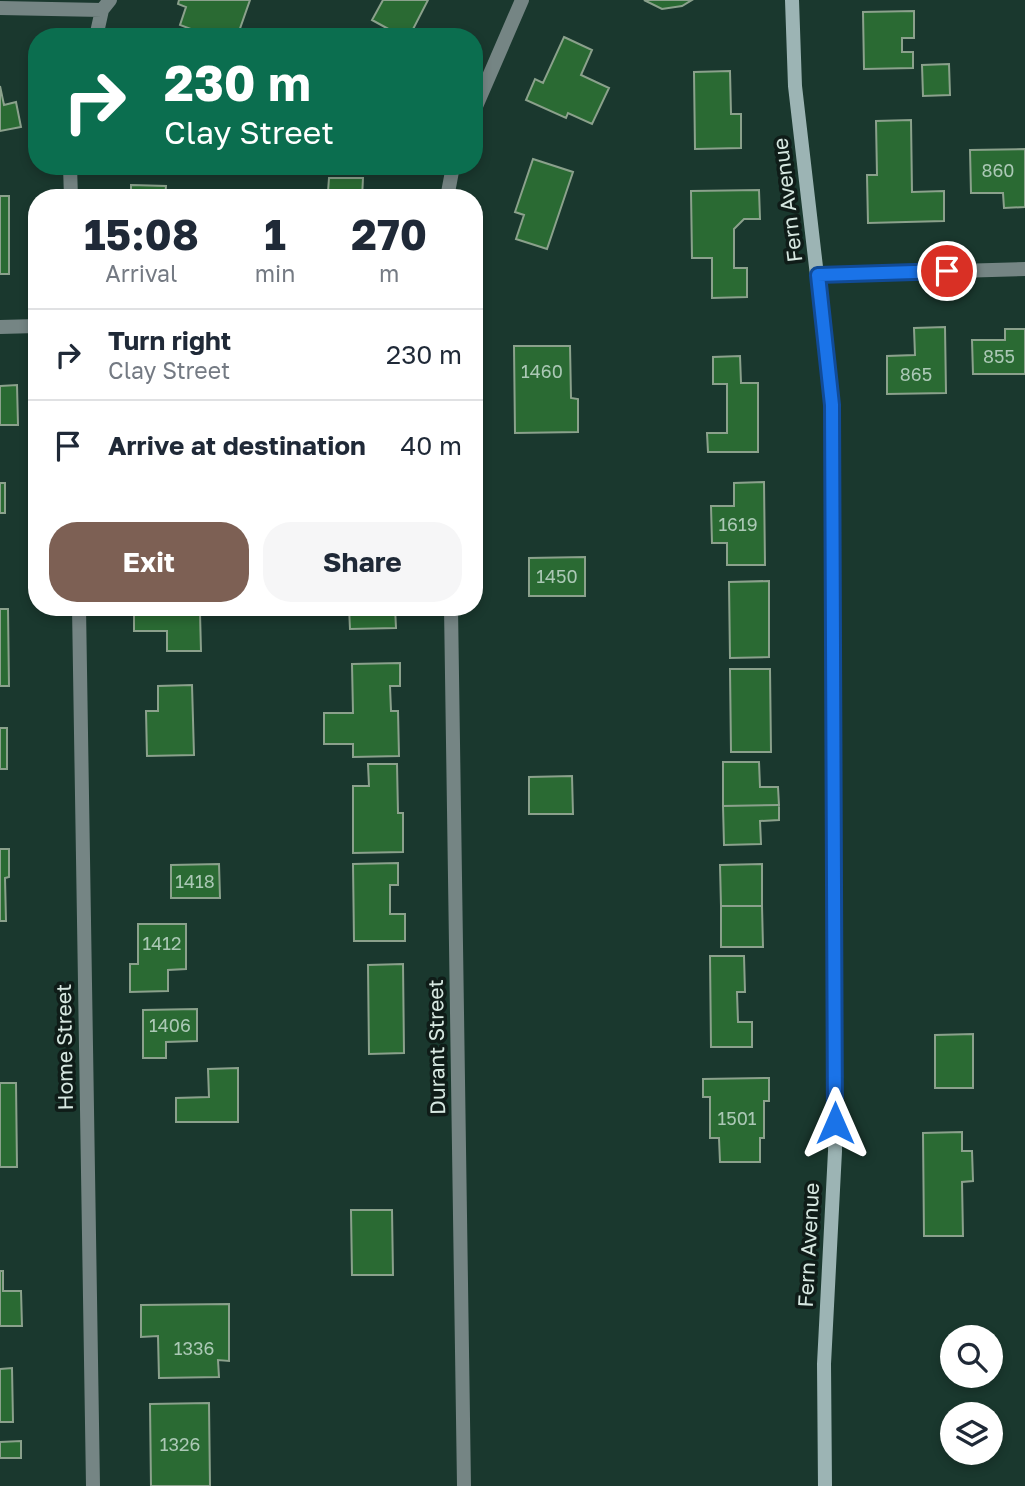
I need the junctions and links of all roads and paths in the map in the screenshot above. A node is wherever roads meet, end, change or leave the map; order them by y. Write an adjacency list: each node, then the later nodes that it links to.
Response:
1 (522, 0): 6 (street)
2 (792, 0): 8 (main road, Fern Avenue)
3 (106, 5): 4 (street); 5 (street)
4 (0, 8)
5 (99, 28)
6 (483, 90)
7 (1025, 269): 8 (street)
8 (818, 275): 15 (main road, Fern Avenue)
9 (28, 326): 10 (street)
10 (0, 327)
11 (79, 616): 13 (street, Home Street)
12 (451, 616): 14 (street, Durant Street)
13 (93, 1486)
14 (464, 1486)
15 (825, 1486)

